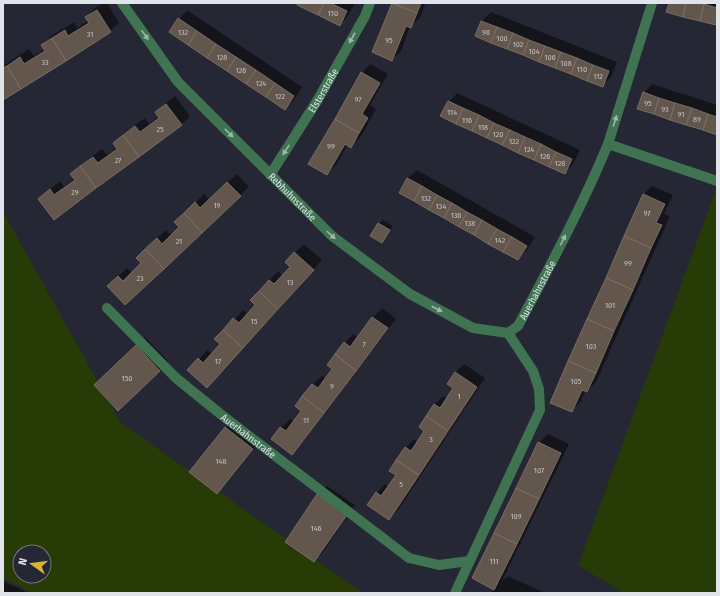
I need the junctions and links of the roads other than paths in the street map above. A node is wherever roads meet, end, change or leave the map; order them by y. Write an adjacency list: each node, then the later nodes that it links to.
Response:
1 (122, 3): 5 (street, Rebhuhnstraße, one-way to 5)
2 (370, 3): 5 (street, Elsterstraße, one-way to 5)
3 (652, 3): 4 (street, Auerhahnstraße, one-way to 3)
4 (608, 144): 6 (street); 8 (street, Auerhahnstraße, one-way to 4)
5 (270, 175): 8 (street, Rebhuhnstraße, one-way to 8)
6 (717, 180)
7 (108, 308): 9 (street, Auerhahnstraße)
8 (508, 332): 9 (street)
9 (469, 561): 10 (street)
10 (455, 593)

